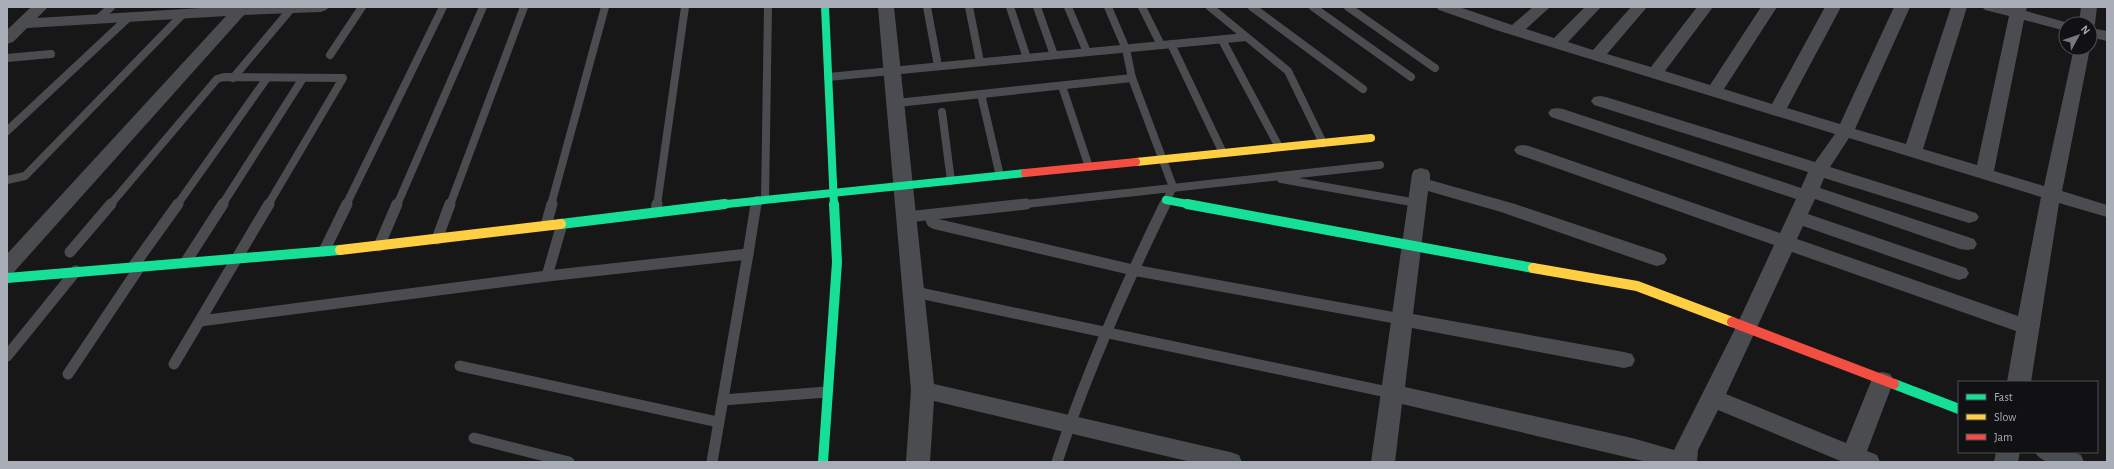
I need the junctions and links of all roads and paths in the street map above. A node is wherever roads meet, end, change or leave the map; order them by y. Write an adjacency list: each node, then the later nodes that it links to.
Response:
1 (40, 7): 43 (street)
2 (111, 7): 41 (lane)
3 (321, 7): 35 (street)
4 (362, 7): 55 (lane)
5 (443, 7): 118 (lane)
6 (483, 7): 116 (lane)
7 (524, 7): 113 (lane)
8 (605, 7): 112 (lane)
9 (685, 7): 106 (lane)
10 (768, 7): 103 (lane)
11 (825, 7): 65 (street)
12 (886, 7): 63 (street)
13 (927, 7): 61 (lane)
14 (969, 7): 60 (lane)
15 (1010, 7): 59 (lane)
16 (1037, 7): 54 (lane)
17 (1068, 7): 52 (lane)
18 (1108, 7): 51 (lane)
19 (1142, 7): 50 (lane)
20 (1210, 7): 45 (lane)
21 (1252, 7): 72 (lane)
22 (1313, 7): 66 (lane)
23 (1348, 7): 62 (lane)
24 (1444, 7): 40 (street)
25 (1491, 7): 40 (street)
26 (1542, 7): 44 (street)
27 (1593, 7): 49 (street)
28 (1639, 7): 56 (street)
29 (1706, 7): 64 (street)
30 (1769, 7): 73 (street)
31 (1833, 7): 77 (street)
32 (1902, 7): 81 (street)
33 (1959, 7): 86 (street)
34 (1990, 7): 37 (street)
35 (292, 9): 36 (street); 67 (lane)
36 (240, 10): 38 (street); 124 (street)
37 (2018, 10): 42 (street); 92 (street)
38 (184, 12): 39 (street); 95 (lane)
39 (129, 17): 41 (street); 80 (lane)
40 (1477, 18): 44 (street)
41 (98, 19): 43 (street)
42 (2058, 23)
43 (23, 24): 46 (street)
44 (1515, 31): 49 (street)
45 (1246, 37): 47 (lane); 83 (lane)
46 (7, 39)
47 (1222, 40): 48 (lane); 84 (lane)
48 (1170, 44): 50 (lane); 87 (lane)
49 (1557, 44): 56 (street)
50 (1161, 45): 51 (lane)
51 (1126, 49): 52 (lane); 70 (lane)
52 (1087, 52): 54 (lane)
53 (51, 54): 58 (lane)
54 (1054, 55): 59 (lane)
55 (330, 56)
56 (1596, 56): 64 (street)
57 (2080, 56): 102 (street)
58 (7, 58)
59 (1027, 58): 60 (lane)
60 (980, 62): 61 (lane)
61 (938, 66): 63 (lane)
62 (1435, 68)
63 (893, 71): 65 (lane); 76 (street)
64 (1654, 74): 73 (street)
65 (828, 77): 100 (street)
66 (1411, 77)
67 (232, 78): 68 (lane); 119 (lane)
68 (267, 78): 69 (lane); 125 (lane)
69 (303, 78): 122 (lane); 123 (lane)
70 (1132, 78): 71 (lane); 88 (lane)
71 (1062, 86): 74 (lane); 90 (lane)
72 (1363, 89)
73 (1714, 92): 77 (street)
74 (981, 94): 76 (lane); 93 (lane)
75 (1600, 101): 91 (street)
76 (897, 103): 97 (street)
77 (1777, 111): 81 (street)
78 (942, 112): 96 (lane)
79 (1557, 114): 101 (street)
80 (7, 131)
81 (1845, 132): 86 (street); 91 (street)
82 (1371, 138): 83 (street)
83 (1323, 143): 84 (street)
84 (1279, 147): 87 (street)
85 (1523, 150): 114 (street)
86 (1913, 152): 92 (street)
87 (1223, 153): 88 (street)
88 (1162, 159): 90 (street); 98 (lane)
89 (1380, 165): 94 (lane)
90 (1089, 167): 93 (street)
91 (1818, 171): 101 (street); 110 (street)
92 (1984, 174): 102 (street)
93 (1000, 176): 96 (street)
94 (1269, 177): 98 (lane); 99 (lane)
95 (7, 180)
96 (952, 181): 97 (street)
97 (904, 186): 100 (street); 108 (street)
98 (1173, 187): 104 (lane); 107 (lane)
99 (1419, 187): 117 (street); 121 (street)
100 (834, 192): 103 (street); 145 (street)
101 (1808, 194): 109 (street); 115 (street)
102 (2051, 194): 105 (street); 134 (street)
103 (761, 199): 106 (street); 120 (lane)
104 (1166, 200): 117 (street); 126 (lane)
105 (2107, 211)
106 (656, 212): 111 (street)
107 (929, 215): 108 (lane); 126 (lane)
108 (906, 217): 131 (street)
109 (1797, 217): 114 (street); 128 (street)
110 (1969, 217)
111 (562, 224): 112 (street); 129 (lane)
112 (546, 225): 113 (street)
113 (437, 239): 116 (street)
114 (1785, 242): 134 (street); 135 (street)
115 (1967, 244)
116 (379, 246): 118 (street)
117 (1412, 247): 132 (street); 135 (street)
118 (324, 251): 122 (street)
119 (70, 252)
120 (748, 254): 129 (lane); 148 (lane)
121 (1657, 259)
122 (235, 260): 123 (street); 133 (lane)
123 (186, 263): 125 (street)
124 (7, 267)
125 (135, 268): 127 (street); 141 (lane)
126 (1133, 270): 132 (lane); 136 (lane)
127 (76, 271): 130 (street); 137 (lane)
128 (1959, 273)
129 (547, 276): 133 (lane)
130 (7, 278)
131 (915, 292): 136 (lane); 144 (street)
132 (1402, 319): 138 (street); 146 (street)
133 (200, 321): 139 (lane)
134 (2027, 326): 143 (street)
135 (1747, 328): 142 (street); 147 (street)
136 (1107, 333): 146 (lane); 151 (lane)
137 (7, 356)
138 (1624, 360)
139 (174, 364)
140 (460, 366): 150 (lane)
141 (68, 374)
142 (1882, 380): 149 (street); 154 (street)
143 (2019, 381)
144 (923, 390): 151 (street); 158 (street)
145 (829, 392): 148 (lane); 157 (street)
146 (1392, 393): 161 (street); 162 (street)
147 (1712, 398): 154 (street); 163 (street)
148 (723, 400): 150 (lane)
149 (1958, 409)
150 (718, 422): 156 (lane)
151 (1070, 423): 159 (lane); 160 (street)
152 (474, 438): 155 (lane)
153 (2050, 453): 164 (street)
154 (1860, 459)
155 (569, 462)
156 (712, 462)
157 (823, 462)
158 (918, 462)
159 (1057, 462)
160 (1230, 462)
161 (1383, 462)
162 (1681, 462)
163 (1685, 462)
164 (2072, 462)

